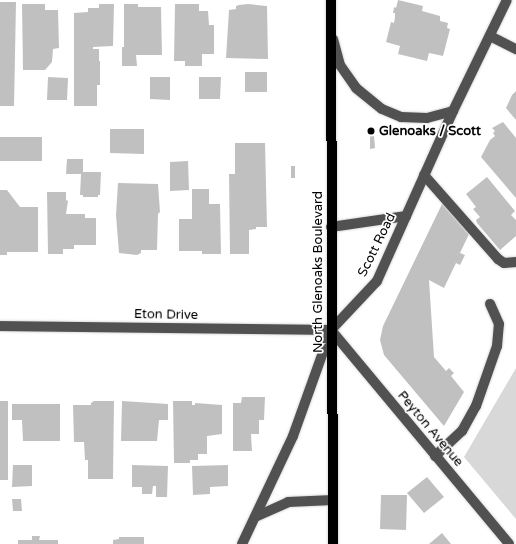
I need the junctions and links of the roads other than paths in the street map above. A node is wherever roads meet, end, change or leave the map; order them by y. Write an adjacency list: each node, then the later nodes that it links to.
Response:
1 (331, 0): 3 (main road, North Glenoaks Boulevard)
2 (507, 0): 4 (street, Scott Road)
3 (331, 30): 6 (street); 9 (main road, North Glenoaks Boulevard)
4 (490, 36): 5 (street); 6 (street, Scott Road)
5 (516, 49)
6 (453, 111): 7 (street, Scott Road)
7 (424, 175): 8 (street, Scott Road); 10 (street)
8 (406, 216): 9 (street); 13 (street, Scott Road)
9 (331, 227): 13 (main road, North Glenoaks Boulevard)
10 (516, 262)
11 (490, 304): 14 (street)
12 (0, 326): 13 (street, Eton Drive)
13 (331, 330): 14 (street, Peyton Avenue); 15 (main road, North Glenoaks Boulevard); 16 (street, Scott Road)
14 (435, 456): 19 (street, Peyton Avenue)
15 (333, 500): 16 (street); 18 (main road, North Glenoaks Boulevard)
16 (255, 518): 17 (street, Scott Road)
17 (242, 544)
18 (333, 544)
19 (509, 544)

